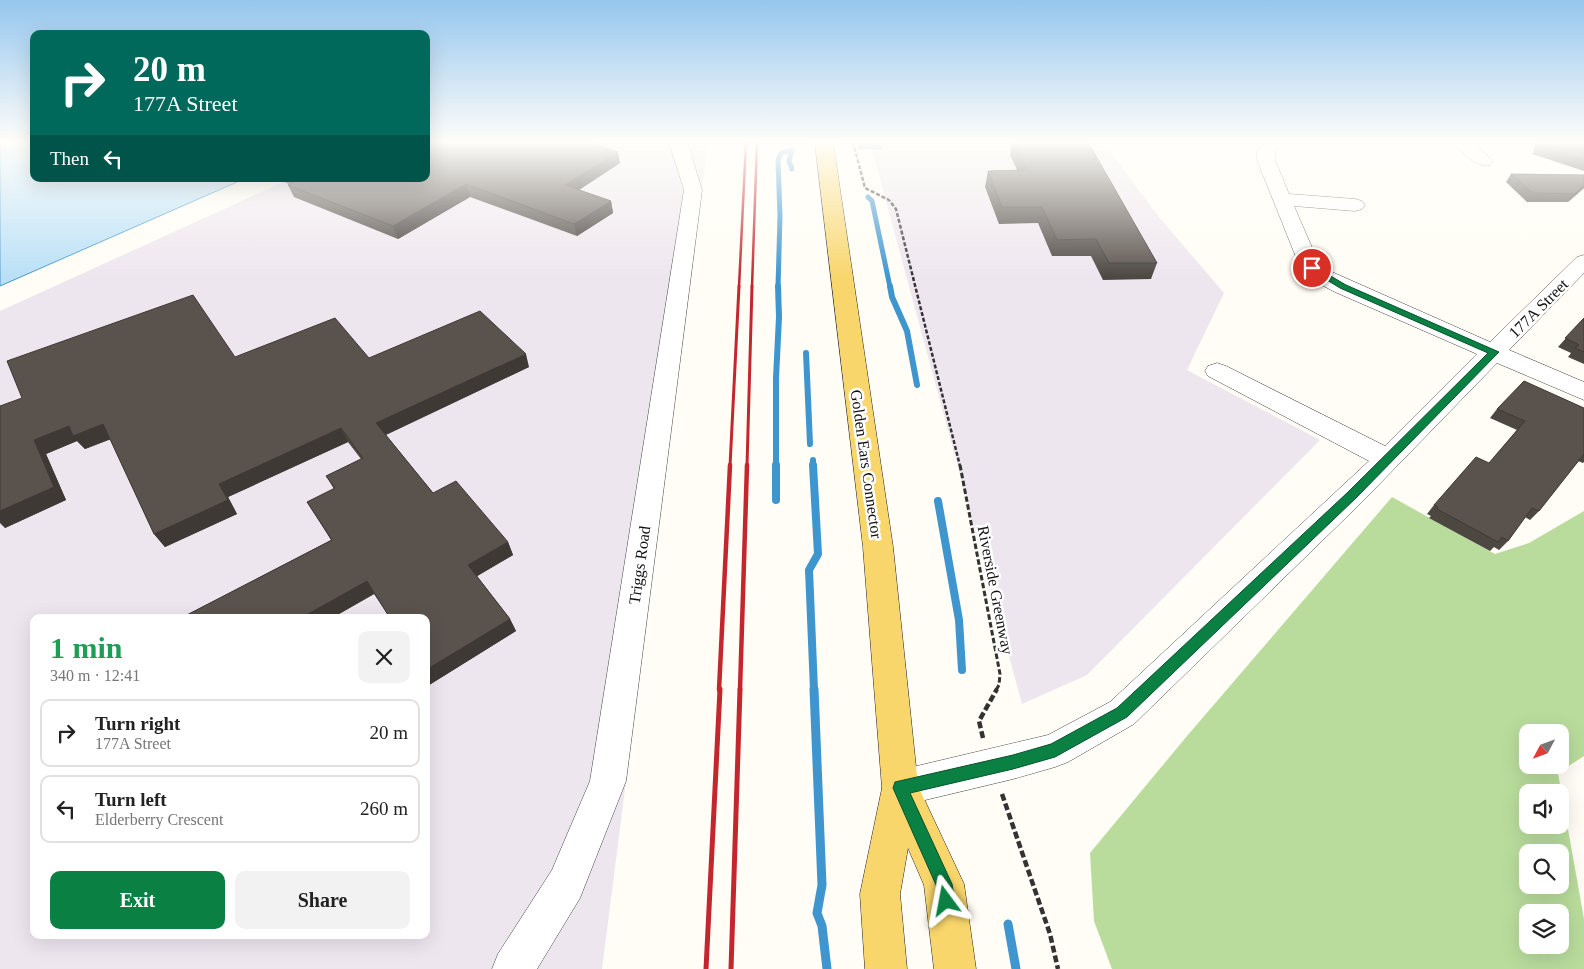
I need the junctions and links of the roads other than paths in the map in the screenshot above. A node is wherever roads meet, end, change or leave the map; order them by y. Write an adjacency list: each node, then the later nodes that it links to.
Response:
1 (692, 187): 12 (street, Triggs Road)
2 (829, 187): 11 (main road, Golden Ears Connector)
3 (1277, 187): 4 (street)
4 (1282, 199): 5 (street); 7 (street)
5 (1354, 205)
6 (1584, 262): 7 (street, 177A Street)
7 (1494, 352): 9 (street); 10 (street, 177A Street)
8 (1217, 371): 10 (street)
9 (1584, 392)
10 (1388, 459): 11 (street, 177A Street)
11 (900, 788): 13 (main road, Golden Ears Connector); 14 (main road, Golden Ears Connector)
12 (513, 969)
13 (886, 969)
14 (955, 969)

